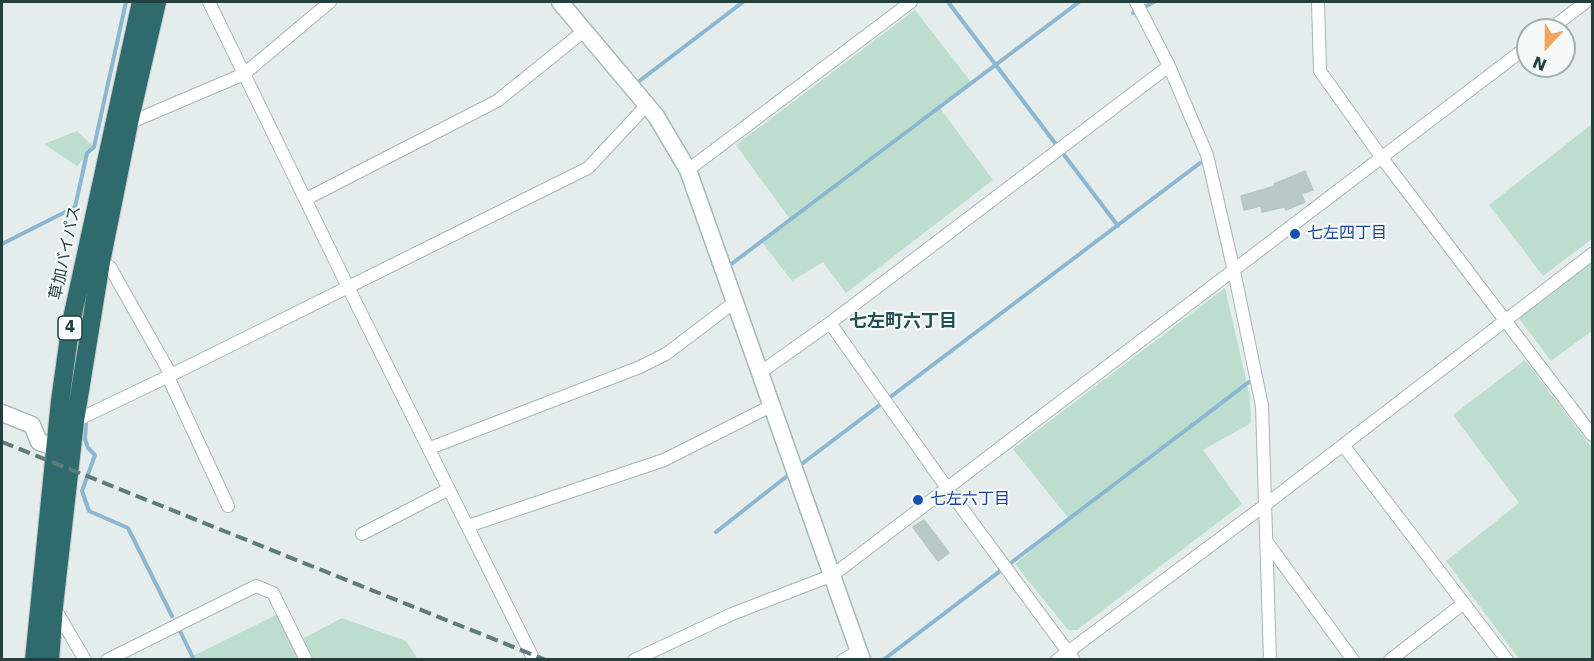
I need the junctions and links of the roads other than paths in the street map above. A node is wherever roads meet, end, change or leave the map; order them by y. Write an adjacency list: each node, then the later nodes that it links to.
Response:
1 (141, 2): 34 (highway, 草加バイパス / 4)
2 (157, 2): 16 (highway, 4)
3 (209, 2): 14 (street)
4 (330, 2): 14 (street)
5 (911, 2): 18 (street)
6 (1136, 2): 13 (street)
7 (1318, 2): 17 (street)
8 (1586, 2): 10 (street)
9 (567, 4): 11 (street)
10 (1565, 18)
11 (584, 31): 15 (street); 19 (street)
12 (1516, 55): 17 (street)
13 (1168, 66): 22 (street); 26 (street)
14 (244, 74): 16 (street); 19 (street)
15 (647, 105): 18 (street); 23 (street)
16 (129, 123): 21 (highway, 4)
17 (1382, 158): 22 (street); 25 (street)
18 (688, 170): 24 (street)
19 (306, 199): 23 (street)
20 (1593, 254): 25 (street)
21 (101, 262): 28 (street); 31 (highway, 4)
22 (1234, 271): 36 (street); 38 (street)
23 (348, 287): 28 (street); 35 (street)
24 (736, 301): 27 (street); 35 (street)
25 (1506, 321): 32 (street); 33 (street)
26 (830, 323): 27 (street); 36 (street)
27 (761, 372): 29 (street)
28 (170, 376): 31 (street); 39 (street)
29 (772, 405): 40 (street); 43 (street)
30 (2, 413): 34 (street)
31 (75, 421): 45 (highway, 4)
32 (1593, 435)
33 (1343, 445): 38 (street); 44 (street)
34 (55, 447): 48 (highway, 草加バイパス / 4)
35 (430, 448): 37 (street)
36 (947, 488): 43 (street); 47 (street)
37 (449, 489): 40 (street); 41 (street)
38 (1265, 505): 42 (street); 47 (street)
39 (228, 506)
40 (468, 526): 53 (street)
41 (362, 534)
42 (1266, 541): 57 (street); 58 (street)
43 (833, 575): 46 (street); 54 (street)
44 (1464, 603): 59 (street); 60 (street)
45 (54, 606): 49 (highway, 4); 50 (street)
46 (860, 655): 55 (street)
47 (1071, 656): 56 (street)
48 (34, 660)
49 (50, 660)
50 (86, 660)
51 (107, 660): 52 (street)
52 (306, 660)
53 (534, 660)
54 (634, 660)
55 (843, 660)
56 (1057, 660)
57 (1270, 660)
58 (1353, 660)
59 (1390, 660)
60 (1507, 660)

